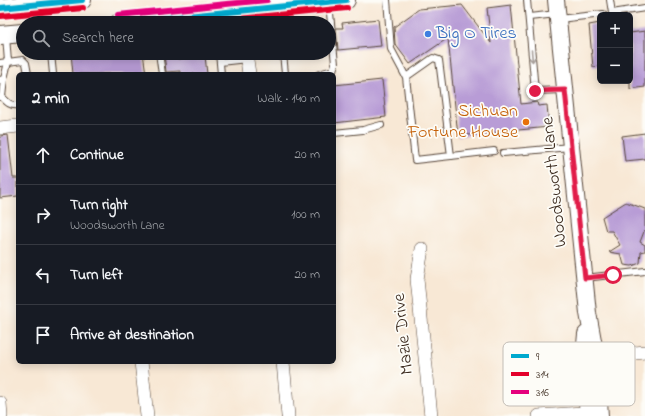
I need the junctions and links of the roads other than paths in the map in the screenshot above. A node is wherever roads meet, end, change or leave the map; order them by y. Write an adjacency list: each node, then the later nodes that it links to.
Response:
1 (82, 0): 6 (main road)
2 (386, 0): 34 (lane)
3 (527, 0): 13 (lane)
4 (610, 0): 7 (lane)
5 (337, 1): 11 (main road); 14 (lane)
6 (0, 8)
7 (645, 8)
8 (239, 11): 11 (main road); 12 (main road)
9 (557, 11): 10 (lane); 13 (lane); 36 (street, Woodsworth Lane)
10 (597, 14)
11 (280, 15)
12 (212, 16)
13 (529, 17): 36 (lane, one-way to 36)
14 (336, 32)
15 (10, 34): 24 (lane)
16 (23, 60): 27 (lane)
17 (23, 60): 24 (lane)
18 (52, 60): 28 (lane)
19 (160, 60): 29 (lane)
20 (229, 60): 25 (lane)
21 (247, 60): 31 (street)
22 (284, 60): 32 (lane)
23 (335, 60): 33 (lane)
24 (8, 62): 26 (lane); 35 (lane)
25 (220, 62): 30 (lane)
26 (0, 63)
27 (28, 72)
28 (53, 72)
29 (162, 72)
30 (221, 72)
31 (249, 72)
32 (285, 72)
33 (326, 72)
34 (406, 77): 46 (lane); 46 (lane)
35 (2, 79): 37 (lane)
36 (565, 90): 43 (street, Woodsworth Lane)
37 (1, 97): 38 (lane)
38 (16, 106)
39 (381, 124): 42 (lane)
40 (16, 126): 41 (street)
41 (0, 128)
42 (336, 134)
43 (571, 146): 45 (lane); 49 (street, Woodsworth Lane)
44 (494, 151): 46 (lane)
45 (503, 152)
46 (451, 156)
47 (422, 249): 62 (street, Mazie Drive)
48 (645, 271): 49 (lane)
49 (585, 278): 50 (street, Woodsworth Lane)
50 (588, 313): 51 (street, Woodsworth Lane); 52 (street, Woodsworth Lane)
51 (585, 342)
52 (593, 342)
53 (645, 352): 54 (street)
54 (635, 353)
55 (141, 364): 60 (street)
56 (282, 364): 61 (street)
57 (0, 403): 59 (street)
58 (594, 414): 63 (street)
59 (1, 416)
60 (147, 416)
61 (288, 416)
62 (431, 416)
63 (539, 416)

